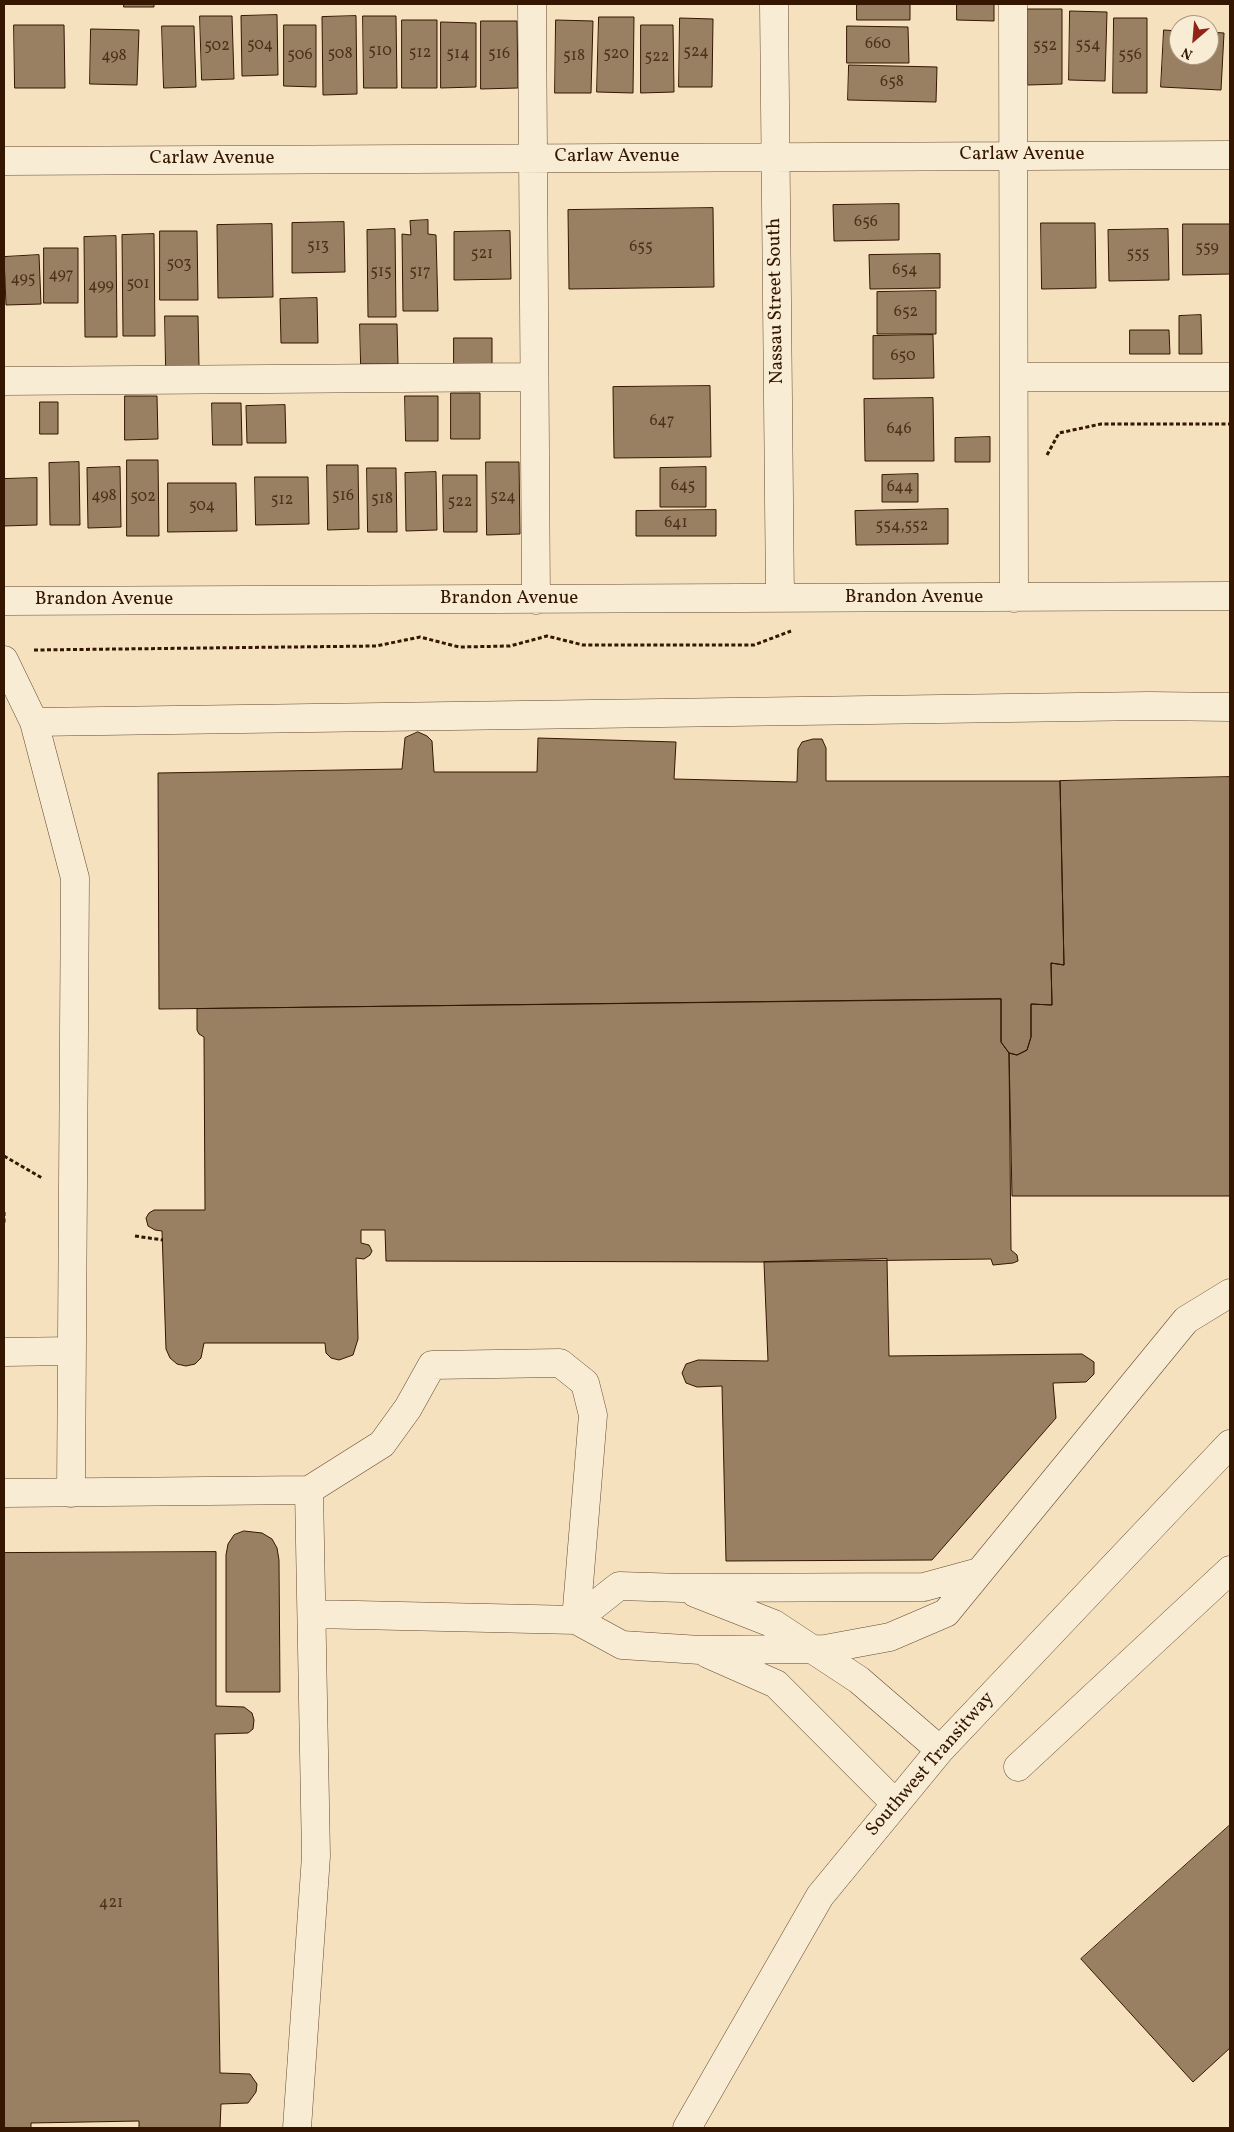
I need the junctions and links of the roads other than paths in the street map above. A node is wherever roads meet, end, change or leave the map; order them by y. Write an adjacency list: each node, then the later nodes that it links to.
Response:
1 (532, 4): 6 (street)
2 (774, 4): 7 (street, Nassau Street South)
3 (1012, 4): 5 (street)
4 (1230, 155): 5 (street, Carlaw Avenue)
5 (1014, 156): 7 (street, Carlaw Avenue); 10 (street)
6 (533, 158): 7 (street, Carlaw Avenue); 8 (street, Carlaw Avenue); 9 (street)
7 (775, 158): 14 (street, Nassau Street South)
8 (4, 161)
9 (534, 377): 12 (street); 16 (street)
10 (1014, 377): 11 (street); 15 (street)
11 (1230, 377)
12 (4, 381)
13 (1230, 596): 15 (street, Brandon Avenue)
14 (780, 598): 15 (street, Brandon Avenue); 16 (street, Brandon Avenue)
15 (1014, 598)
16 (536, 600): 17 (street, Brandon Avenue)
17 (4, 601)
18 (16, 656): 20 (street)
19 (1230, 707): 20 (street)
20 (34, 722): 22 (street)
21 (1230, 1293): 29 (street)
22 (72, 1351): 23 (street); 27 (street)
23 (4, 1352)
24 (1230, 1444): 35 (street, Southwest Transitway)
25 (309, 1490): 27 (street); 31 (street); 32 (street)
26 (4, 1493): 27 (street)
27 (71, 1493)
28 (1230, 1570): 36 (street)
29 (979, 1572): 30 (street); 33 (street)
30 (682, 1588): 32 (street); 33 (street)
31 (313, 1614): 32 (street); 38 (street)
32 (576, 1620): 34 (street)
33 (812, 1649): 34 (street); 35 (street)
34 (700, 1650): 37 (street)
35 (940, 1750): 37 (street, Southwest Transitway)
36 (1018, 1767)
37 (895, 1803): 39 (street, Southwest Transitway)
38 (297, 2128)
39 (687, 2128)

